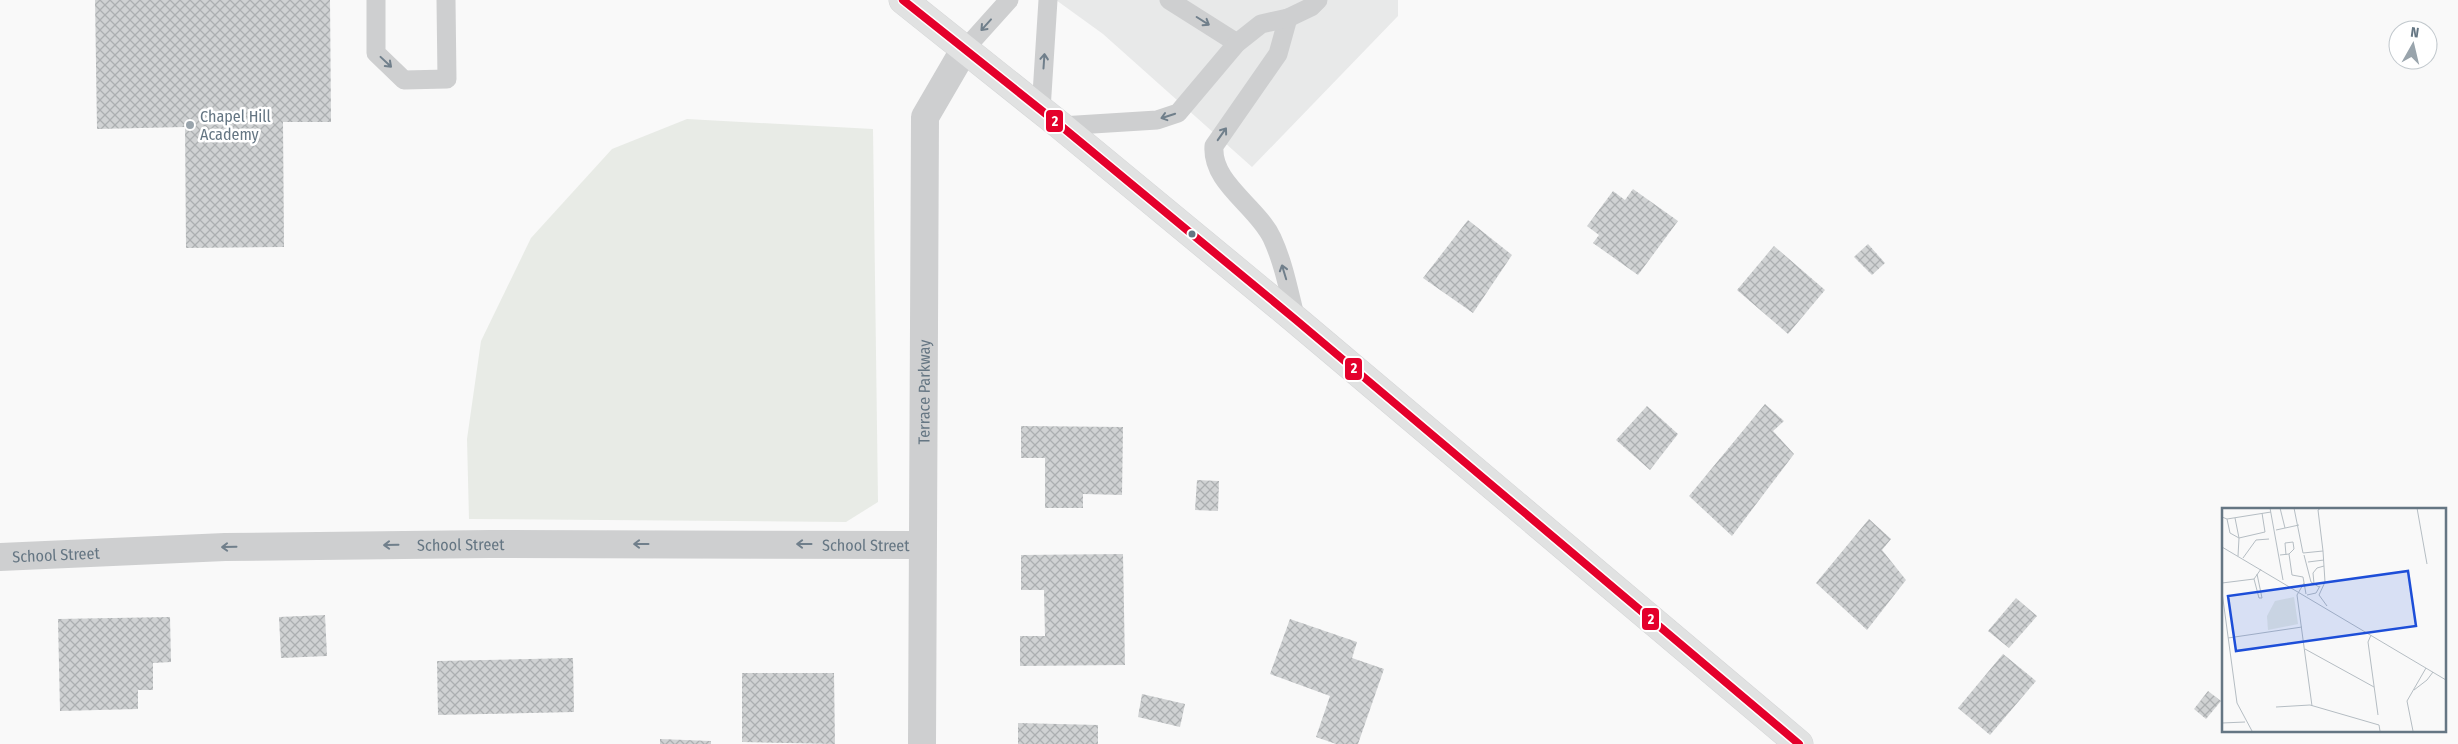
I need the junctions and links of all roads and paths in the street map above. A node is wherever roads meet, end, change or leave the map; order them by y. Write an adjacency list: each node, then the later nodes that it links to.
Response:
1 (376, 0): 2 (lane, one-way to 2)
2 (446, 0)
3 (903, 0): 10 (main road)
4 (1009, 0): 10 (lane, one-way to 10)
5 (1048, 0): 11 (lane, one-way to 5)
6 (1170, 0): 9 (lane, one-way to 9)
7 (1318, 0): 8 (lane)
8 (1288, 18): 9 (lane); 12 (lane, one-way to 8)
9 (1237, 43): 11 (lane, one-way to 11)
10 (964, 50): 11 (main road); 13 (street, Terrace Parkway)
11 (1051, 118): 12 (main road)
12 (1296, 320): 16 (main road)
13 (922, 544): 14 (street, School Street, one-way to 14); 15 (street, Terrace Parkway)
14 (0, 557)
15 (922, 744)
16 (1799, 744)

